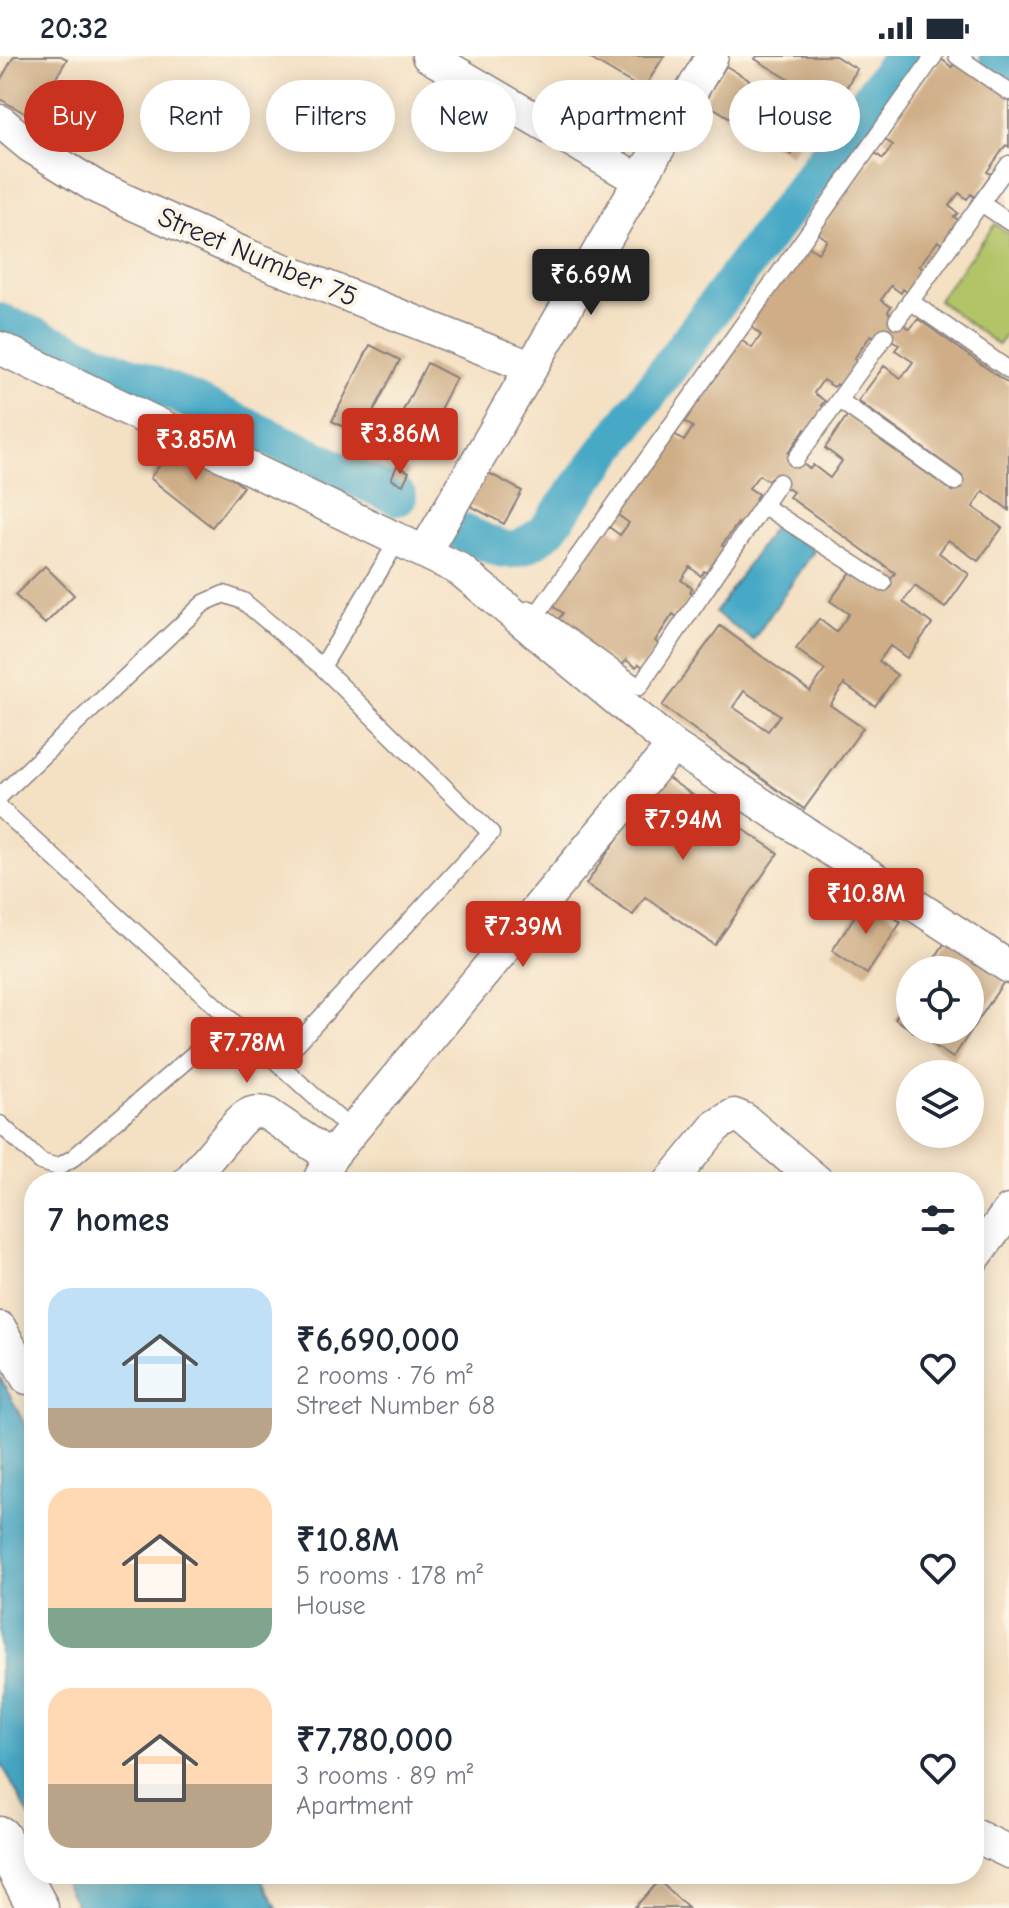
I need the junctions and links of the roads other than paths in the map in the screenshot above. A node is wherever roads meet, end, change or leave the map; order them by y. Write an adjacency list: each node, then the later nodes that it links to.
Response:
1 (428, 56): 8 (street)
2 (712, 56): 8 (street)
3 (934, 56): 25 (lane)
4 (957, 56): 5 (lane)
5 (1009, 92)
6 (0, 121): 15 (street, Street Number 75)
7 (1009, 164): 9 (lane)
8 (639, 180): 15 (street)
9 (981, 203): 10 (lane); 11 (lane)
10 (1009, 222)
11 (910, 301): 12 (lane); 16 (lane)
12 (897, 320)
13 (885, 336): 17 (lane)
14 (0, 348): 22 (street)
15 (530, 367): 22 (street)
16 (1009, 370)
17 (839, 400): 18 (lane); 20 (lane)
18 (796, 459)
19 (779, 482): 21 (lane)
20 (955, 482)
21 (764, 506): 24 (lane); 25 (lane)
22 (412, 546): 23 (street); 26 (lane)
23 (459, 569): 25 (lane); 27 (street)
24 (883, 583)
25 (537, 614)
26 (322, 667): 28 (lane); 32 (lane)
27 (673, 746): 30 (street); 34 (street)
28 (0, 796)
29 (0, 808): 31 (lane)
30 (1009, 967)
31 (232, 1021): 32 (lane); 33 (lane)
32 (279, 1063): 34 (lane)
33 (0, 1124)
34 (352, 1131): 35 (street)
35 (324, 1170): 36 (street)
36 (196, 1172)
37 (678, 1172): 38 (street)
38 (806, 1172)
39 (1009, 1211): 40 (street)
40 (984, 1245)
41 (0, 1328): 42 (street)
42 (24, 1372)
43 (0, 1837): 46 (street)
44 (984, 1840): 45 (street)
45 (1009, 1852)
46 (24, 1882)
47 (25, 1884): 48 (street)
48 (38, 1908)

